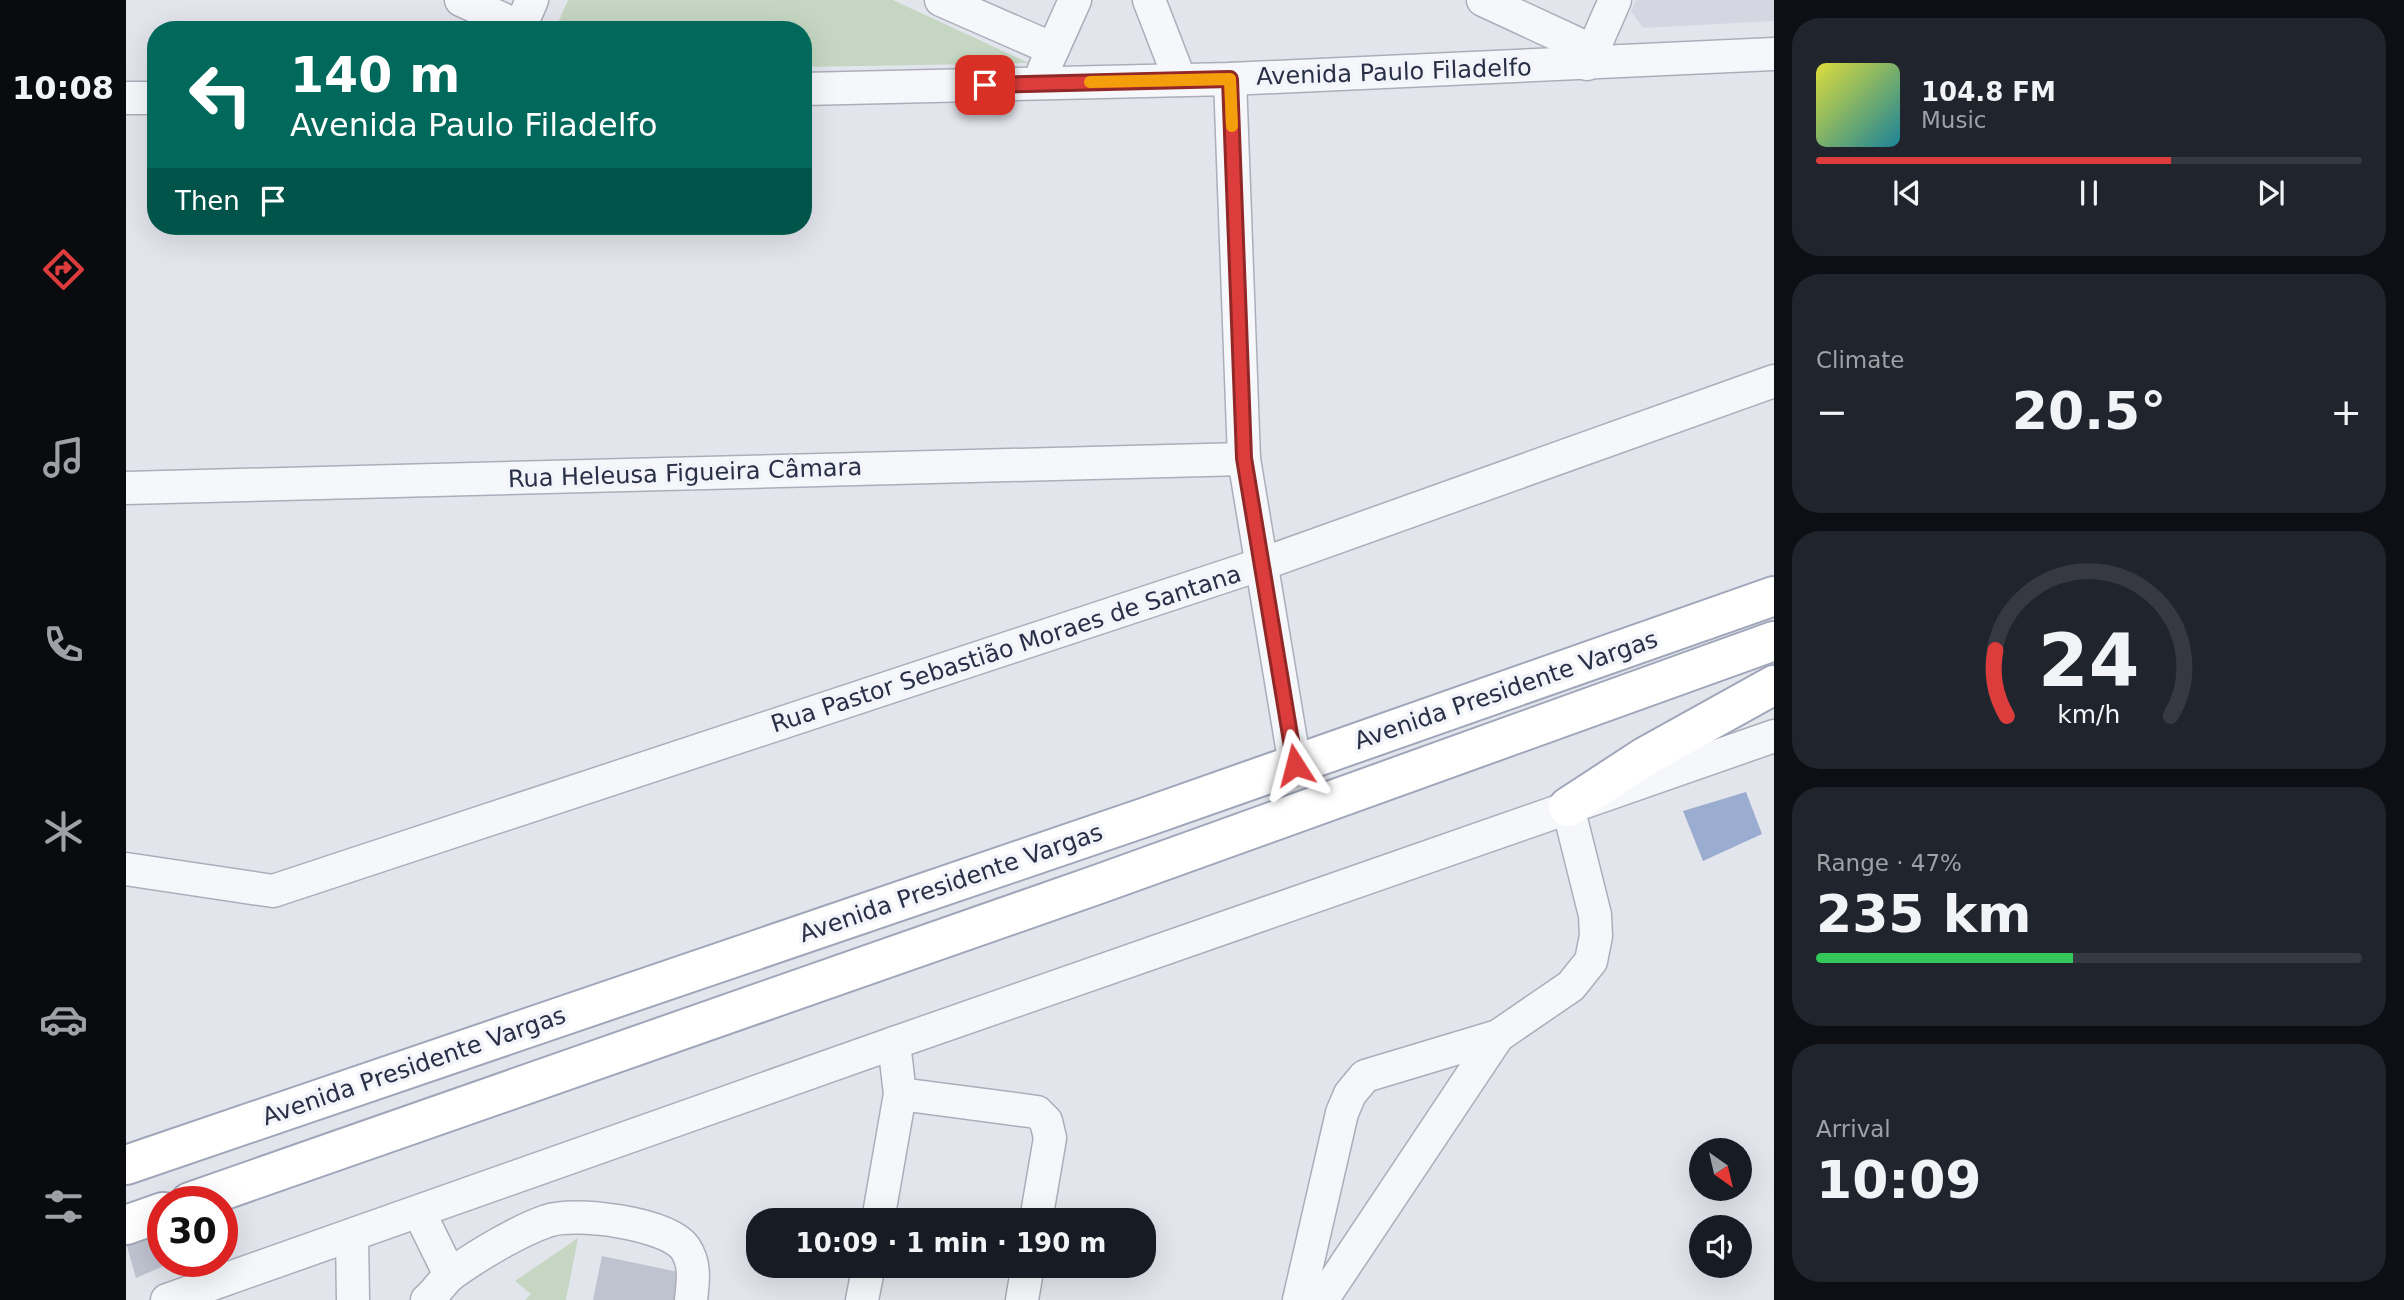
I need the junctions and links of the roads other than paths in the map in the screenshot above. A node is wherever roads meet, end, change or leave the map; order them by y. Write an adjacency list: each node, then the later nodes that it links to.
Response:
1 (461, 0): 7 (street)
2 (941, 0): 8 (street)
3 (1076, 0): 8 (street)
4 (1149, 0): 12 (street)
5 (1483, 0): 10 (street)
6 (1615, 0): 10 (street)
7 (524, 19)
8 (1053, 49): 13 (street)
9 (1774, 54): 10 (street, Avenida Paulo Filadelfo)
10 (1590, 58): 11 (street, Avenida Paulo Filadelfo)
11 (1230, 79): 12 (street, Avenida Paulo Filadelfo); 18 (street)
12 (1180, 80): 13 (street, Avenida Paulo Filadelfo)
13 (1037, 84): 14 (street, Avenida Paulo Filadelfo)
14 (812, 89)
15 (126, 98): 16 (street)
16 (147, 98)
17 (1774, 381): 20 (street, Rua Pastor Sebastião Moraes de Santana)
18 (1244, 458): 19 (street, Rua Heleusa Figueira Câmara); 20 (street)
19 (126, 488)
20 (1262, 564): 25 (street); 27 (street, Rua Pastor Sebastião Moraes de Santana)
21 (1774, 596): 25 (main road, Avenida Presidente Vargas)
22 (1774, 641): 32 (main road, Avenida Presidente Vargas)
23 (1774, 685): 26 (main road)
24 (1774, 736): 26 (street)
25 (1295, 765): 31 (main road, Avenida Presidente Vargas)
26 (1568, 807): 28 (street); 29 (street)
27 (126, 869)
28 (1498, 1036): 42 (street); 42 (street)
29 (894, 1043): 30 (street); 35 (street)
30 (900, 1094): 33 (street); 34 (street)
31 (126, 1165)
32 (236, 1186)
33 (880, 1208)
34 (1038, 1208)
35 (419, 1212): 38 (street); 39 (street)
36 (147, 1218): 37 (main road)
37 (126, 1225)
38 (352, 1235): 43 (street); 44 (street)
39 (450, 1275): 45 (street); 46 (street)
40 (866, 1278): 47 (street)
41 (1026, 1278): 48 (street)
42 (1308, 1299)
43 (167, 1300)
44 (353, 1300)
45 (427, 1300)
46 (691, 1300)
47 (862, 1300)
48 (1022, 1300)

